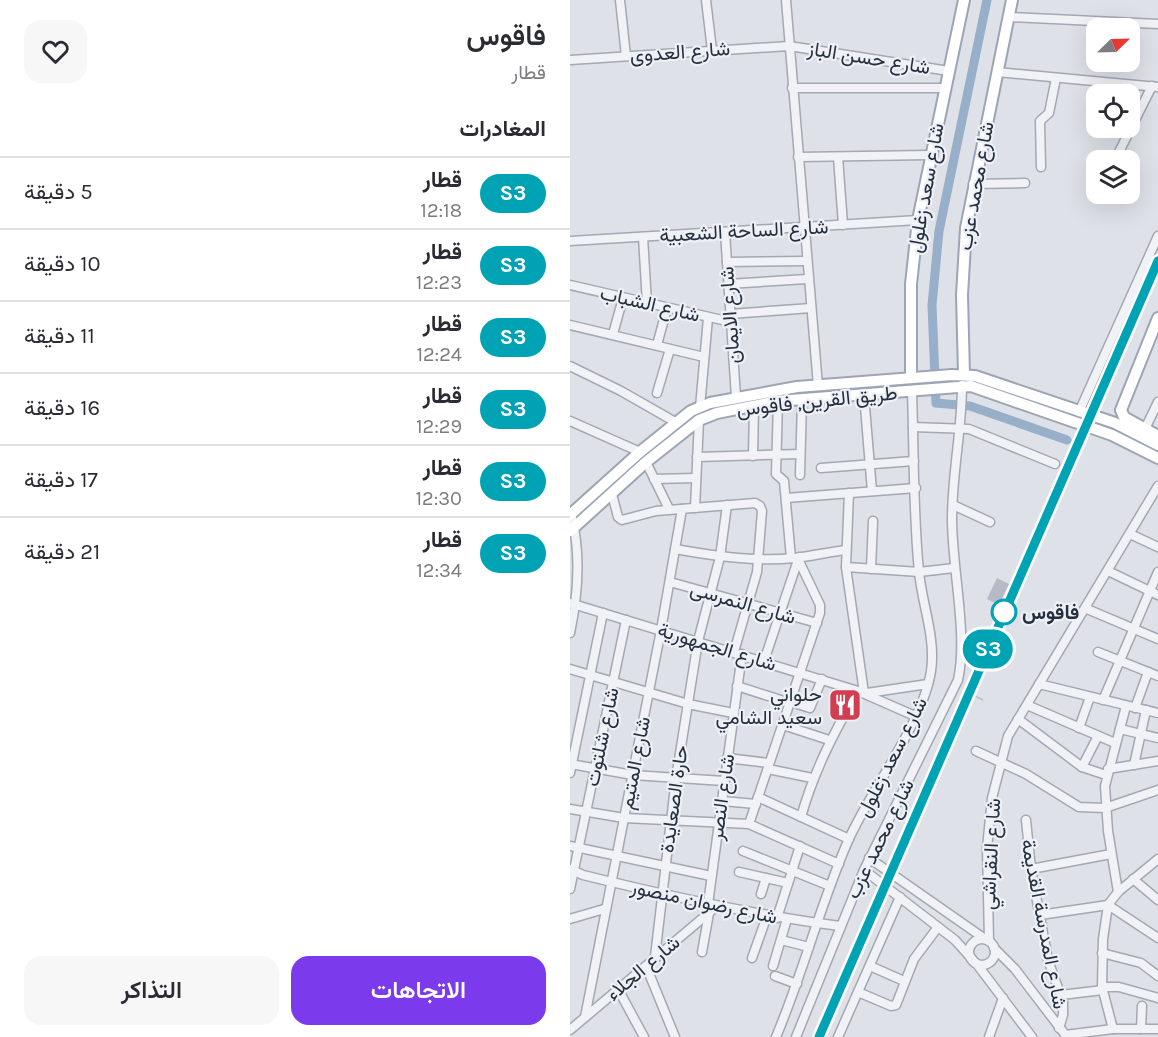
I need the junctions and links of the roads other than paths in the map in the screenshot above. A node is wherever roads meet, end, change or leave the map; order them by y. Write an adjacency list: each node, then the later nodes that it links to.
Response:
1 (620, 0): 10 (street)
2 (706, 0): 9 (street)
3 (786, 0): 8 (street)
4 (964, 0): 12 (main road, شارع سعد زغلول)
5 (1012, 0): 6 (main road, شارع محمد عزب)
6 (1009, 17): 7 (street); 13 (main road, شارع محمد عزب)
7 (1158, 24)
8 (789, 46): 9 (street, شارع العدوى); 12 (street, شارع حسن الباز); 16 (street)
9 (712, 50): 10 (street, شارع العدوى)
10 (626, 56): 11 (street, شارع العدوى)
11 (570, 60)
12 (949, 71): 17 (main road, شارع سعد زغلول)
13 (997, 72): 14 (street); 24 (main road, شارع محمد عزب)
14 (1056, 78): 15 (street); 22 (street)
15 (1155, 87): 18 (street)
16 (792, 88): 17 (street); 20 (street)
17 (946, 88): 19 (main road, شارع سعد زغلول)
18 (1120, 150)
19 (929, 155): 21 (street); 25 (main road, شارع سعد زغلول)
20 (798, 157): 21 (street); 27 (street)
21 (838, 157): 26 (street)
22 (1041, 167)
23 (1025, 183): 24 (street)
24 (973, 184): 51 (main road, شارع محمد عزب)
25 (918, 220): 26 (street, شارع الساحة الشعبية); 50 (main road, شارع سعد زغلول)
26 (843, 225): 27 (street, شارع الساحة الشعبية)
27 (803, 228): 28 (street, شارع الساحة الشعبية); 32 (street)
28 (725, 232): 30 (street, شارع الساحة الشعبية); 33 (street, شارع الايمان)
29 (1158, 236): 63 (street)
30 (643, 237): 31 (street, شارع الساحة الشعبية); 38 (street)
31 (570, 241)
32 (806, 261): 33 (street); 34 (street)
33 (727, 262): 35 (street, شارع الايمان)
34 (807, 279): 35 (street); 40 (street)
35 (728, 284): 42 (street, شارع الايمان)
36 (570, 285): 37 (street, شارع الشباب)
37 (623, 298): 38 (street, شارع الشباب); 45 (street)
38 (647, 303): 39 (street, شارع الشباب)
39 (667, 308): 41 (street, شارع الشباب); 46 (street)
40 (811, 308): 42 (street, شارع الشباب); 52 (street)
41 (708, 318): 42 (street, شارع الشباب); 48 (street)
42 (730, 318): 56 (street, شارع الايمان)
43 (1158, 318): 69 (main road)
44 (570, 325): 45 (street)
45 (613, 334): 46 (street)
46 (657, 345): 47 (street)
47 (670, 349): 48 (street); 54 (street)
48 (704, 357): 62 (street)
49 (570, 366): 66 (street)
50 (917, 378): 51 (main road, طريق القرين, فاقوس); 52 (main road, طريق القرين, فاقوس)
51 (959, 383): 53 (main road, طريق القرين, فاقوس); 57 (main road); 67 (street, شارع محمد عزب)
52 (818, 386): 56 (main road, طريق القرين, فاقوس)
53 (917, 390): 55 (main road, طريق القرين, فاقوس); 68 (street, شارع سعد زغلول)
54 (657, 393)
55 (864, 395): 58 (main road, طريق القرين, فاقوس); 79 (street)
56 (736, 397): 62 (main road, طريق القرين, فاقوس)
57 (1027, 399): 63 (main road); 77 (main road)
58 (802, 400): 59 (main road, طريق القرين, فاقوس); 72 (street)
59 (778, 401): 61 (main road, طريق القرين, فاقوس); 73 (street)
60 (1158, 402): 69 (street)
61 (754, 405): 64 (main road, طريق القرين, فاقوس); 74 (street)
62 (700, 407): 66 (main road, طريق القرين, فاقوس)
63 (1078, 412): 71 (main road)
64 (699, 420): 75 (main road, طريق القرين, فاقوس); 76 (street)
65 (570, 421): 75 (street)
66 (676, 423): 75 (main road, طريق القرين, فاقوس)
67 (960, 424): 68 (street); 80 (street); 92 (street, شارع محمد عزب)
68 (913, 427): 78 (street, شارع سعد زغلول)
69 (1145, 429): 70 (main road)
70 (1158, 436)
71 (1158, 445)
72 (800, 454): 73 (street); 82 (street)
73 (777, 455): 74 (street); 90 (street)
74 (753, 456): 76 (street)
75 (643, 457): 84 (street); 89 (main road, طريق القرين, فاقوس); 96 (main road, طريق القرين, فاقوس)
76 (698, 457): 83 (street)
77 (1158, 458)
78 (914, 461): 79 (street); 86 (street, شارع سعد زغلول)
79 (870, 464): 81 (street); 87 (street)
80 (1055, 464)
81 (821, 468)
82 (800, 475)
83 (696, 478): 84 (street); 93 (street)
84 (654, 479): 94 (street)
85 (1158, 486): 100 (street, شارع النقراشي)
86 (916, 488): 87 (street); 111 (street, شارع سعد زغلول)
87 (872, 492): 88 (street)
88 (849, 493): 90 (street); 103 (street)
89 (612, 494): 94 (street); 99 (main road, طريق القرين, فاقوس)
90 (786, 498): 106 (street)
91 (727, 505): 93 (street); 104 (street, حارة الصعايدة); 105 (street, شارع النصر)
92 (952, 505): 98 (street); 108 (street, شارع محمد عزب)
93 (695, 508): 95 (street)
94 (669, 509): 95 (street)
95 (682, 509): 102 (street, شارع المتيم)
96 (571, 513): 99 (street)
97 (873, 521): 109 (street)
98 (990, 522)
99 (572, 529): 116 (street)
100 (1130, 534): 101 (street); 110 (street, شارع النقراشي)
101 (1158, 547)
102 (675, 549): 104 (street); 113 (street, شارع المتيم)
103 (846, 550): 106 (street); 107 (street)
104 (720, 557): 105 (street); 115 (street, حارة الصعايدة)
105 (759, 558): 106 (street); 117 (street, شارع النصر)
106 (796, 558): 120 (street); 122 (street)
107 (846, 567): 109 (street); 143 (street)
108 (954, 568): 111 (street); 195 (street, شارع محمد عزب)
109 (871, 569): 111 (street)
110 (1108, 571): 114 (street); 118 (street, شارع النقراشي)
111 (919, 572): 139 (street, شارع سعد زغلول)
112 (1158, 572): 114 (street)
113 (670, 582): 115 (street, شارع النمرسى); 124 (street, شارع المتيم)
114 (1154, 593): 123 (street)
115 (710, 594): 117 (street, شارع النمرسى); 127 (street, حارة الصعايدة)
116 (573, 604): 119 (street, شارع الجمهورية); 125 (street)
117 (747, 604): 120 (street, شارع النمرسى); 129 (street, شارع النصر)
118 (1087, 609): 123 (street); 140 (street, شارع النقراشي)
119 (603, 613): 121 (street, شارع الجمهورية); 135 (street)
120 (780, 613): 122 (street, شارع النمرسى); 131 (street)
121 (626, 620): 124 (street, شارع الجمهورية); 138 (street, شارع شلتوت)
122 (817, 623): 134 (street)
123 (1134, 628): 126 (street); 130 (street)
124 (661, 630): 127 (street, شارع الجمهورية); 142 (street, شارع المتيم)
125 (570, 633)
126 (1158, 639)
127 (698, 641): 129 (street, شارع الجمهورية); 147 (street, حارة الصعايدة)
128 (1098, 652): 130 (street)
129 (738, 653): 131 (street, شارع الجمهورية); 141 (street, شارع النصر)
130 (1120, 661): 133 (street); 145 (street)
131 (764, 662): 134 (street, شارع الجمهورية)
132 (570, 669): 135 (street)
133 (1148, 672): 136 (street); 149 (street)
134 (801, 673): 137 (street, شارع الجمهورية); 146 (street)
135 (590, 675): 138 (street); 169 (street)
136 (1158, 676)
137 (822, 679): 143 (street, شارع الجمهورية); 146 (street)
138 (613, 682): 142 (street); 171 (street, شارع شلتوت)
139 (928, 684): 143 (street, شارع الجمهورية); 153 (street, شارع سعد زغلول)
140 (1039, 684): 144 (street); 148 (street, شارع النقراشي)
141 (737, 686): 146 (street); 151 (street, شارع النصر)
142 (649, 692): 147 (street); 173 (street, شارع المتيم)
143 (861, 692): 153 (street, شارع الجمهورية); 161 (street)
144 (1090, 697): 145 (street); 156 (street)
145 (1103, 700): 149 (street)
146 (790, 703): 155 (street)
147 (688, 704): 151 (street); 174 (street, حارة الصعايدة)
148 (1027, 705): 154 (street, شارع النقراشي); 156 (street)
149 (1131, 707): 150 (street); 157 (street)
150 (1146, 710): 152 (street); 158 (street)
151 (734, 713): 164 (street, شارع النصر)
152 (1158, 713)
153 (915, 716): 189 (street, شارع سعد زغلول)
154 (1018, 719): 165 (street, شارع النقراشي); 170 (street)
155 (783, 725): 161 (street); 168 (street)
156 (1079, 728): 159 (street)
157 (1120, 729): 158 (street); 162 (street)
158 (1141, 734): 160 (street); 167 (street)
159 (1098, 736): 162 (street); 170 (street)
160 (1158, 738)
161 (829, 740): 175 (street)
162 (1115, 743): 172 (street)
163 (976, 751): 165 (street)
164 (727, 758): 168 (street); 176 (street, شارع النصر)
165 (1000, 760): 180 (street); 231 (street, شارع النقراشي)
166 (1158, 761): 167 (street)
167 (1134, 765): 172 (street)
168 (769, 766): 175 (street); 179 (street)
169 (571, 767): 171 (street)
170 (1082, 767): 172 (street)
171 (595, 768): 173 (street); 182 (street, شارع شلتوت)
172 (1107, 772): 180 (street)
173 (633, 776): 174 (street); 184 (street, شارع المتيم)
174 (676, 778): 176 (street); 185 (street, حارة الصعايدة)
175 (812, 778): 183 (street)
176 (724, 781): 178 (street, شارع النصر)
177 (1158, 790): 180 (street)
178 (722, 801): 179 (street); 186 (street, شارع النصر)
179 (757, 801): 183 (street); 188 (street)
180 (1105, 808): 193 (street)
181 (570, 809): 182 (street)
182 (586, 812): 184 (street); 191 (street, شارع شلتوت)
183 (801, 817): 189 (street)
184 (624, 818): 185 (street); 194 (street, شارع المتيم)
185 (671, 819): 186 (street); 198 (street, حارة الصعايدة)
186 (719, 820): 188 (street); 204 (street, شارع النصر)
187 (1026, 820): 199 (street, شارع المدرسة القديمة)
188 (749, 824): 190 (street)
189 (849, 839): 197 (street, شارع سعد زغلول)
190 (800, 846): 197 (street); 202 (street)
191 (574, 847): 194 (street); 201 (street, شارع شلتوت)
192 (743, 851): 202 (street)
193 (1111, 854): 199 (street); 211 (street)
194 (616, 856): 198 (street); 207 (street, شارع المتيم)
195 (869, 858): 200 (street, شارع محمد عزب); 231 (street)
196 (1156, 863): 206 (street)
197 (839, 864): 209 (street, شارع سعد زغلول)
198 (665, 866): 204 (street); 212 (street, حارة الصعايدة)
199 (1030, 869): 221 (street, شارع المدرسة القديمة)
200 (864, 870): 214 (street); 227 (street, شارع محمد عزب)
201 (572, 871): 207 (street, شارع رضوان منصور); 210 (street, شارع شلتوت)
202 (792, 871): 208 (street); 209 (street)
203 (739, 872): 205 (street)
204 (711, 876): 216 (street, شارع النصر)
205 (766, 878): 208 (street); 213 (street)
206 (1133, 879): 211 (street); 215 (street)
207 (610, 882): 212 (street, شارع رضوان منصور); 219 (street, شارع المتيم)
208 (788, 884): 223 (street)
209 (830, 886): 226 (street, شارع سعد زغلول)
210 (570, 890)
211 (1119, 892): 217 (street)
212 (662, 894): 216 (street, شارع رضوان منصور); 235 (street, حارة الصعايدة)
213 (760, 894)
214 (900, 897): 228 (street); 240 (street)
215 (1158, 900)
216 (708, 904): 218 (street, شارع رضوان منصور)
217 (1108, 905): 221 (street); 229 (street); 234 (street)
218 (717, 906): 220 (street, شارع الجلاء); 222 (street, شارع رضوان منصور)
219 (604, 909): 224 (street); 254 (street, شارع المتيم)
220 (709, 913): 233 (street); 235 (street, شارع الجلاء)
221 (1040, 915): 248 (street, شارع المدرسة القديمة)
222 (767, 916): 223 (street, شارع رضوان منصور); 236 (street)
223 (777, 918): 225 (street, شارع رضوان منصور)
224 (570, 919)
225 (787, 920): 226 (street, شارع رضوان منصور); 230 (street)
226 (817, 923): 227 (street, شارع رضوان منصور); 232 (street, شارع سعد زغلول)
227 (840, 926): 253 (street, شارع محمد عزب)
228 (938, 927): 237 (street); 243 (street)
229 (1158, 938)
230 (781, 940): 232 (street); 239 (street)
231 (989, 943): 237 (street); 237 (street); 259 (street)
232 (809, 947): 244 (street, شارع سعد زغلول)
233 (702, 952)
234 (1102, 952): 242 (street); 245 (street)
235 (656, 957): 238 (street, شارع الجلاء)
236 (752, 958)
237 (974, 961): 249 (street)
238 (646, 966): 246 (street, شارع الجلاء); 262 (street)
239 (773, 966)
240 (870, 966): 243 (street); 247 (street)
241 (775, 976): 244 (street)
242 (1158, 976)
243 (904, 981): 247 (street)
244 (797, 984): 251 (street, شارع سعد زغلول)
245 (1102, 988): 248 (street); 250 (street); 255 (street)
246 (618, 989): 254 (street, شارع الجلاء); 261 (street)
247 (858, 992): 260 (street)
248 (1061, 995): 259 (street, شارع المدرسة القديمة)
249 (1003, 998): 265 (street); 266 (street)
250 (1158, 998)
251 (792, 1001): 253 (street); 263 (street, شارع سعد زغلول)
252 (1142, 1006): 258 (street)
253 (808, 1007): 264 (street, شارع محمد عزب)
254 (585, 1017): 257 (street, شارع الجلاء)
255 (1113, 1029): 258 (street); 259 (street)
256 (1158, 1029): 258 (street)
257 (570, 1030)
258 (1140, 1032)
259 (1064, 1033)
260 (841, 1036)
261 (644, 1037)
262 (675, 1037)
263 (776, 1037)
264 (795, 1037)
265 (989, 1037)
266 (1032, 1037)

